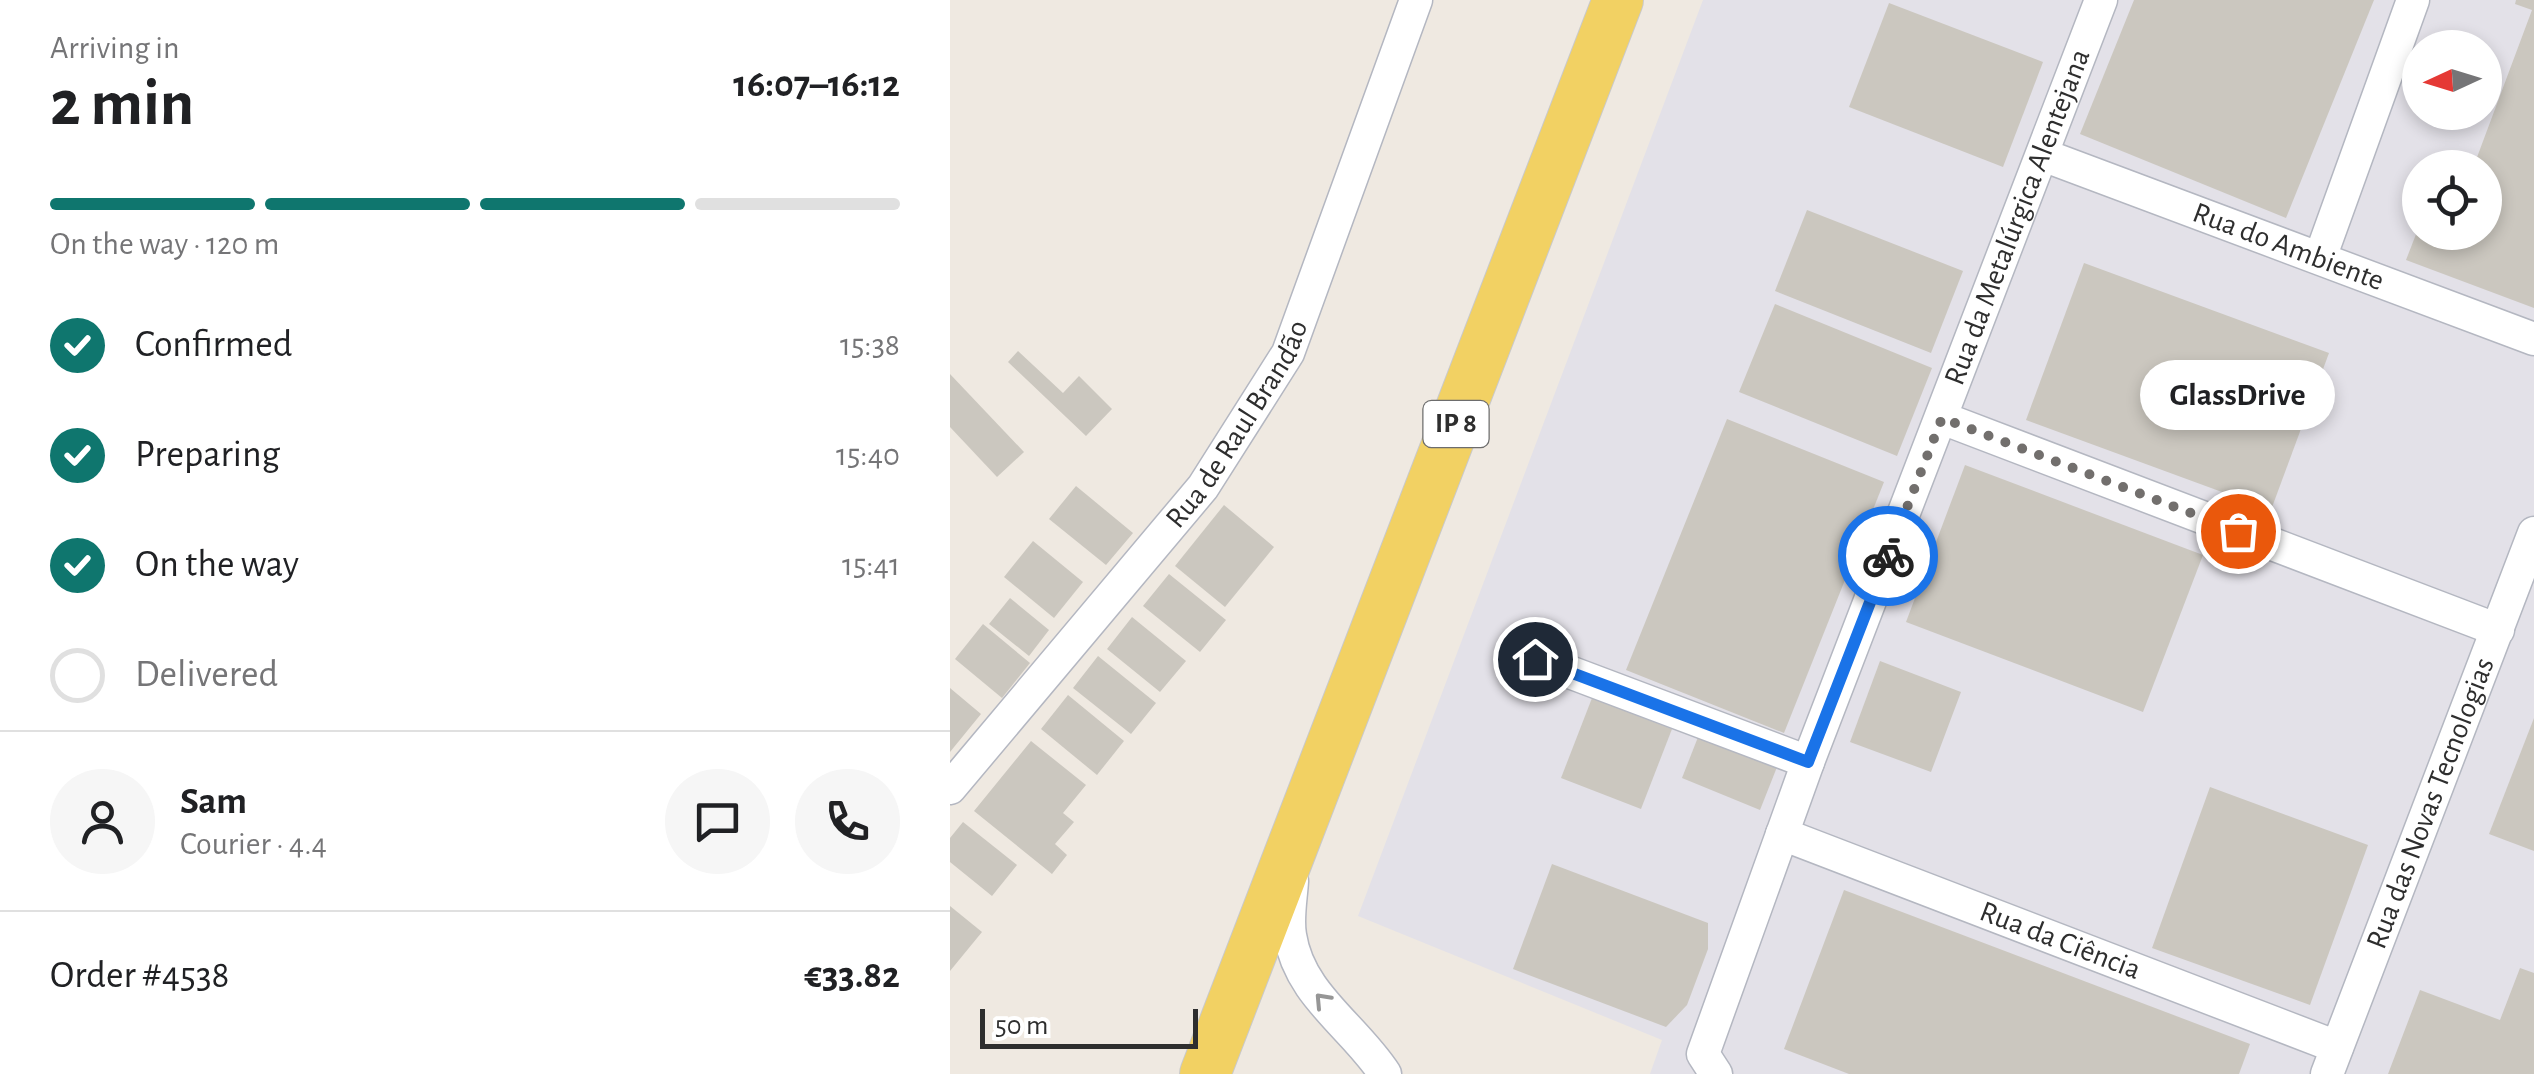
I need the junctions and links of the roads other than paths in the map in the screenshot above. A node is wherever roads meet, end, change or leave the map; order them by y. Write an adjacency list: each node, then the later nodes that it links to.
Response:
1 (1416, 0): 13 (street, Rua de Raul Brandão)
2 (1618, 0): 15 (main road, IP 8)
3 (2101, 0): 5 (street, Rua da Metalúrgica Alentejana)
4 (2413, 0): 6 (street)
5 (2043, 155): 6 (street, Rua do Ambiente); 8 (street, Rua da Metalúrgica Alentejana)
6 (2320, 258): 7 (street, Rua do Ambiente)
7 (2534, 339)
8 (1942, 418): 10 (street); 12 (street, Rua da Metalúrgica Alentejana)
9 (2534, 533): 10 (street, Rua das Novas Tecnologias)
10 (2498, 630): 16 (street, Rua das Novas Tecnologias)
11 (1535, 659): 12 (street)
12 (1808, 762): 14 (street, Rua da Metalúrgica Alentejana)
13 (950, 788)
14 (1782, 834): 16 (street, Rua da Ciência); 17 (street, Rua da Metalúrgica Alentejana)
15 (1294, 849): 18 (main road, IP 8); 19 (street, one-way to 15)
16 (2332, 1061)
17 (1710, 1064)
18 (1205, 1074)
19 (1384, 1074)

